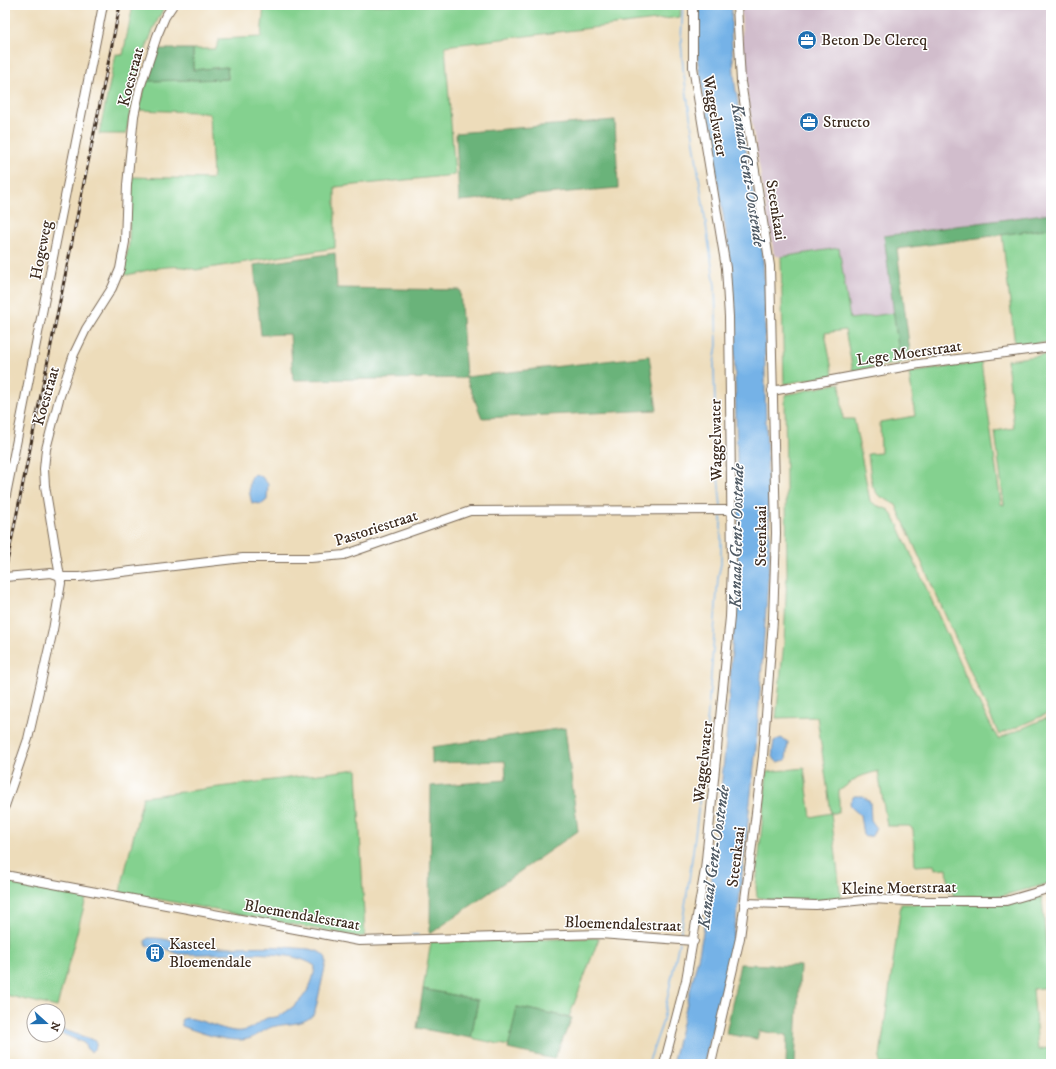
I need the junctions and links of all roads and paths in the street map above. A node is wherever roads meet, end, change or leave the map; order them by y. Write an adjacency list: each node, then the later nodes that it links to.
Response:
1 (103, 5): 7 (street, Hogeweg)
2 (173, 5): 9 (street, Koestraat)
3 (693, 5): 8 (street, Waggelwater)
4 (736, 5): 6 (street, Steenkaai)
5 (1051, 347): 6 (street, Lege Moerstraat)
6 (772, 391): 14 (street, Steenkaai)
7 (5, 500)
8 (725, 510): 9 (street, Pastoriestraat); 15 (street, Waggelwater)
9 (58, 575): 10 (street, Pastoriestraat); 11 (street, Koestraat)
10 (5, 577)
11 (5, 806)
12 (5, 875): 15 (street, Bloemendalestraat)
13 (1051, 888): 14 (street, Kleine Moerstraat)
14 (744, 904): 17 (street, Steenkaai)
15 (694, 941): 16 (street, Waggelwater)
16 (664, 1064)
17 (711, 1064)

